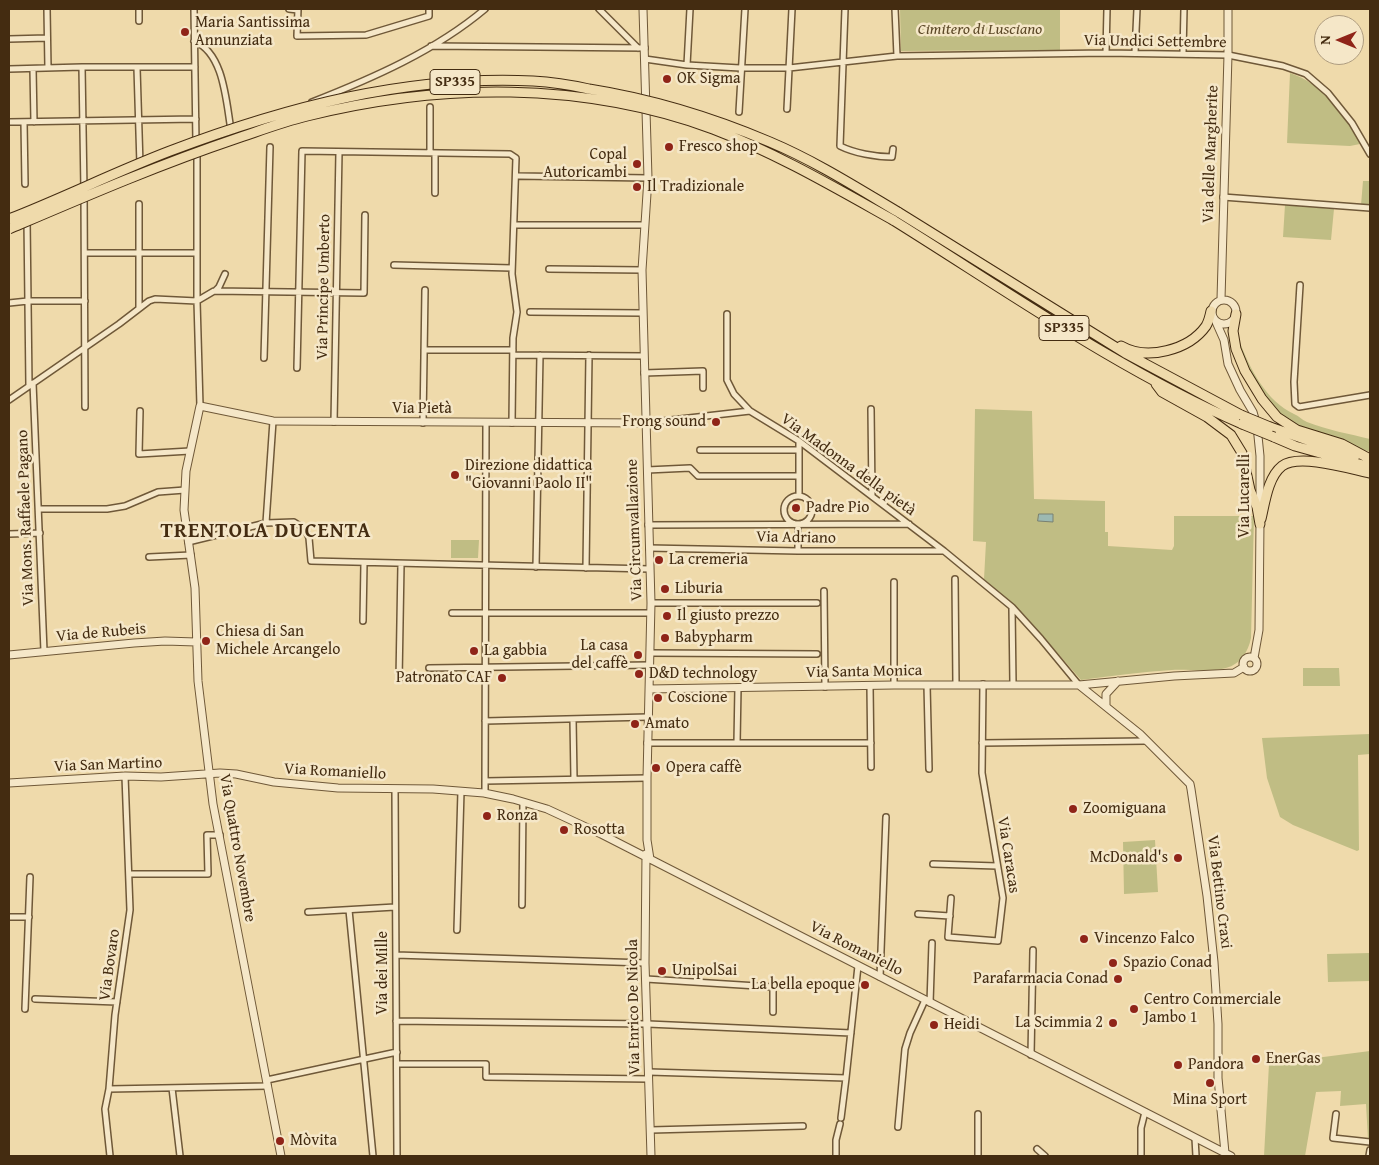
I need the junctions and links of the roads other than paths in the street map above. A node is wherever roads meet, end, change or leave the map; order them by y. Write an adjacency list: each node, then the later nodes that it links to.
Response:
1 (47, 9): 20 (street)
2 (139, 9): 19 (street)
3 (194, 9): 22 (street)
4 (289, 9): 5 (street)
5 (298, 9): 6 (street)
6 (429, 9)
7 (485, 9): 23 (street)
8 (600, 9): 24 (street)
9 (643, 9): 24 (street, Via Circumvallazione)
10 (690, 9): 32 (street)
11 (745, 9): 37 (street)
12 (792, 9): 38 (street)
13 (845, 9): 31 (street)
14 (896, 9): 29 (street)
15 (1107, 9): 25 (street)
16 (1137, 9): 26 (street)
17 (1184, 9): 27 (street)
18 (1228, 9): 28 (street, Via delle Margherite)
19 (139, 21)
20 (47, 38): 21 (street); 35 (street)
21 (9, 39)
22 (194, 41): 34 (street); 50 (street)
23 (430, 46): 24 (street); 50 (street)
24 (641, 48): 30 (street, Via Circumvallazione)
25 (1106, 53): 26 (street, Via Undici Settembre); 29 (street, Via Undici Settembre)
26 (1135, 53): 27 (street, Via Undici Settembre)
27 (1183, 53): 28 (street, Via Undici Settembre)
28 (1228, 55): 51 (street, Via Undici Settembre); 65 (street, Via delle Margherite)
29 (897, 56): 31 (street, Via Undici Settembre)
30 (645, 59): 32 (street, Via Undici Settembre); 61 (street, Via Circumvallazione)
31 (843, 62): 38 (street, Via Undici Settembre); 55 (street)
32 (687, 65): 37 (street, Via Undici Settembre)
33 (82, 67): 35 (street); 36 (street); 46 (street)
34 (195, 67): 36 (street); 44 (street)
35 (48, 68): 40 (street)
36 (136, 68): 45 (street)
37 (740, 68): 38 (street, Via Undici Settembre); 43 (street)
38 (789, 68): 42 (street)
39 (9, 69): 40 (street)
40 (33, 69): 49 (street)
41 (430, 107): 57 (street)
42 (787, 109)
43 (739, 112)
44 (196, 119): 45 (street); 53 (street)
45 (138, 120): 46 (street); 59 (street)
46 (82, 121): 49 (street); 63 (street)
47 (9, 122): 48 (street)
48 (24, 122): 49 (street); 62 (street)
49 (34, 122)
50 (231, 133): 53 (street)
51 (1364, 144): 52 (street); 58 (street, Via Undici Settembre)
52 (1370, 144)
53 (197, 146): 59 (street); 76 (street)
54 (270, 147): 85 (street)
55 (893, 149)
56 (339, 152): 57 (street); 86 (street); 87 (street, Via Principe Umberto)
57 (432, 153): 64 (street); 72 (street)
58 (1370, 154)
59 (140, 168): 63 (street)
60 (518, 176): 61 (street)
61 (648, 178): 71 (street, Via Circumvallazione)
62 (25, 184)
63 (84, 191): 70 (street); 74 (street)
64 (435, 193)
65 (1223, 197): 67 (street); 88 (street, Via delle Margherite)
66 (139, 204): 75 (street)
67 (1370, 208)
68 (365, 215): 87 (street)
69 (9, 219): 93 (highway, SP335, bridge)
70 (27, 219): 73 (street); 89 (street, Via Mons. Raffaele Pagano)
71 (645, 222): 72 (street); 80 (street, Via Circumvallazione)
72 (514, 225): 78 (street)
73 (9, 228): 112 (highway, SP335, bridge)
74 (85, 253): 75 (street); 90 (street)
75 (139, 253): 76 (street); 94 (street)
76 (197, 254): 91 (street)
77 (394, 265): 78 (street)
78 (512, 268): 105 (street)
79 (548, 269): 80 (street)
80 (642, 270): 97 (street, Via Circumvallazione)
81 (224, 274): 84 (street)
82 (1300, 285): 115 (street)
83 (425, 290): 104 (street)
84 (214, 291): 85 (street); 91 (street)
85 (266, 291): 86 (street); 109 (street)
86 (299, 292): 87 (street); 110 (street)
87 (337, 293): 124 (street, Via Principe Umberto)
88 (1221, 299): 95 (street); 99 (street)
89 (28, 301): 90 (street); 92 (street); 113 (street, Via Mons. Raffaele Pagano)
90 (85, 301): 103 (street)
91 (197, 301): 94 (street); 117 (street)
92 (9, 303)
93 (1050, 307): 95 (highway); 122 (highway, SP335)
94 (139, 308): 103 (street)
95 (1211, 311): 100 (street, Via Lucarelli)
96 (530, 312): 97 (street)
97 (642, 313): 108 (street, Via Circumvallazione)
98 (727, 314): 121 (street)
99 (1236, 314): 101 (street, Via Lucarelli); 135 (highway)
100 (1216, 322): 101 (street); 102 (street, Via Lucarelli)
101 (1228, 323): 102 (street, Via Lucarelli)
102 (1224, 340): 147 (street, Via Lucarelli)
103 (86, 347): 113 (street); 118 (street)
104 (424, 350): 105 (street); 125 (street)
105 (514, 352): 106 (street); 127 (street)
106 (540, 355): 107 (street); 128 (street)
107 (589, 356): 108 (street); 129 (street)
108 (644, 356): 111 (street, Via Circumvallazione)
109 (264, 358)
110 (297, 368)
111 (644, 373): 114 (street); 130 (street, Via Circumvallazione)
112 (1152, 379): 122 (highway, SP335); 147 (highway)
113 (31, 384): 116 (street); 143 (street, Via Mons. Raffaele Pagano)
114 (703, 388)
115 (1370, 395)
116 (9, 400)
117 (200, 406): 123 (street, Via Pietà); 134 (street, Via Quattro Novembre)
118 (85, 407)
119 (871, 409): 142 (street)
120 (140, 411): 134 (street)
121 (750, 411): 130 (street); 131 (street, Via Madonna della pietà)
122 (1242, 420): 135 (highway, SP335, bridge); 136 (highway, SP335, bridge)
123 (273, 421): 124 (street, Via Pietà); 144 (street)
124 (334, 422): 125 (street, Via Pietà)
125 (423, 423): 126 (street, Via Pietà)
126 (486, 423): 127 (street, Via Pietà); 159 (street)
127 (512, 423): 128 (street, Via Pietà)
128 (538, 423): 129 (street, Via Pietà); 160 (street)
129 (588, 423): 130 (street, Via Pietà); 161 (street)
130 (645, 423): 137 (street, Via Circumvallazione)
131 (799, 441): 133 (street); 142 (street, Via Madonna della pietà)
132 (700, 450): 133 (street)
133 (799, 450): 139 (street)
134 (190, 451): 140 (street, Via Quattro Novembre)
135 (1370, 459)
136 (1370, 467)
137 (647, 470): 139 (street); 148 (street, Via Circumvallazione)
138 (1370, 473): 147 (highway)
139 (799, 476): 141 (street)
140 (184, 490): 143 (street); 151 (street, Via Quattro Novembre)
141 (799, 496): 145 (street); 145 (street)
142 (872, 496): 146 (street, Via Madonna della pietà)
143 (39, 509): 149 (street, Via Mons. Raffaele Pagano)
144 (266, 523): 151 (street); 157 (street)
145 (798, 524): 146 (street); 148 (street); 154 (street)
146 (909, 524): 153 (street, Via Madonna della pietà)
147 (1260, 524): 182 (street, Via Lucarelli)
148 (648, 525): 152 (street, Via Circumvallazione)
149 (40, 533): 150 (street); 174 (street, Via Mons. Raffaele Pagano)
150 (9, 534)
151 (188, 542): 155 (street, Via Quattro Novembre)
152 (648, 548): 154 (street, Via Adriano); 162 (street, Via Circumvallazione)
153 (944, 551): 154 (street, Via Adriano); 168 (street, Via Madonna della pietà)
154 (798, 552)
155 (191, 555): 156 (street); 173 (street, Via Quattro Novembre)
156 (149, 557)
157 (364, 563): 158 (street); 172 (street)
158 (401, 564): 159 (street); 181 (street)
159 (486, 565): 160 (street); 170 (street)
160 (536, 567): 161 (street)
161 (586, 568): 162 (street)
162 (650, 569): 166 (street, Via Circumvallazione)
163 (955, 579): 187 (street)
164 (894, 582): 185 (street)
165 (824, 591): 191 (street)
166 (651, 603): 167 (street); 171 (street, Via Circumvallazione)
167 (817, 603)
168 (1012, 607): 184 (street); 188 (street, Via Madonna della pietà)
169 (452, 613): 170 (street)
170 (486, 613): 171 (street); 179 (street)
171 (651, 613): 175 (street, Via Circumvallazione)
172 (363, 621)
173 (196, 642): 174 (street, Via de Rubeis); 204 (street, Via Quattro Novembre)
174 (44, 652): 177 (street, Via de Rubeis)
175 (650, 653): 176 (street); 178 (street, Via Circumvallazione)
176 (817, 654)
177 (9, 655)
178 (650, 665): 179 (street); 192 (street, Via Circumvallazione)
179 (486, 667): 180 (street); 196 (street)
180 (430, 668)
181 (399, 680)
182 (1118, 681): 188 (street, Via Lucarelli); 193 (street)
183 (983, 684): 184 (street, Via Santa Monica); 187 (street, Via Santa Monica); 201 (street, Via Caracas)
184 (1013, 684): 188 (street, Via Santa Monica)
185 (894, 685): 186 (street, Via Santa Monica); 189 (street, Via Santa Monica)
186 (927, 685): 187 (street, Via Santa Monica); 203 (street)
187 (956, 685)
188 (1079, 685): 193 (street, Via Bettino Craxi)
189 (870, 686): 191 (street, Via Santa Monica); 200 (street)
190 (738, 687): 191 (street, Via Santa Monica); 192 (street, Via Santa Monica); 199 (street)
191 (825, 687)
192 (648, 689): 194 (street, Via Circumvallazione)
193 (1106, 706): 197 (street, Via Bettino Craxi)
194 (648, 717): 195 (street); 198 (street, Via Circumvallazione)
195 (573, 719): 196 (street); 207 (street)
196 (485, 720): 208 (street)
197 (1146, 741): 201 (street); 267 (street, Via Bettino Craxi)
198 (647, 743): 199 (street); 206 (street, Via Circumvallazione)
199 (737, 743): 200 (street)
200 (871, 743): 202 (street)
201 (982, 743): 220 (street, Via Caracas)
202 (871, 767)
203 (929, 769)
204 (209, 774): 205 (street, Via San Martino); 210 (street, Via Romaniello); 215 (street, Via Quattro Novembre)
205 (125, 776): 209 (street, Via San Martino); 221 (street, Via Bovaro)
206 (646, 778): 207 (street); 216 (street, Via Circumvallazione)
207 (574, 780): 208 (street)
208 (485, 781): 212 (street)
209 (9, 783)
210 (395, 789): 211 (street, Via Romaniello); 225 (street, Via dei Mille)
211 (461, 791): 212 (street, Via Romaniello); 232 (street)
212 (485, 793): 213 (street, Via Romaniello)
213 (523, 802): 217 (street, Via Romaniello); 224 (street)
214 (886, 817): 238 (street)
215 (220, 835): 221 (street); 254 (street, Via Quattro Novembre)
216 (646, 842): 217 (street); 218 (street, Via Circumvallazione)
217 (637, 853): 218 (street, Via Romaniello)
218 (648, 858): 236 (street, Via Enrico De Nicola); 237 (street, Via Romaniello)
219 (933, 864): 220 (street)
220 (997, 866): 229 (street, Via Caracas)
221 (129, 874): 242 (street, Via Bovaro)
222 (30, 877): 231 (street)
223 (951, 898): 229 (street, Via Caracas)
224 (522, 905)
225 (396, 907): 226 (street); 235 (street, Via dei Mille)
226 (350, 910): 227 (street); 250 (street)
227 (308, 912)
228 (918, 914): 229 (street)
229 (950, 916)
230 (9, 917): 231 (street)
231 (29, 917): 243 (street)
232 (457, 930)
233 (932, 943): 241 (street)
234 (1033, 950): 249 (street)
235 (396, 955): 236 (street); 245 (street, Via dei Mille)
236 (645, 963): 239 (street, Via Enrico De Nicola)
237 (858, 966): 238 (street, Via Romaniello); 247 (street)
238 (880, 977): 241 (street, Via Romaniello)
239 (646, 979): 244 (street); 246 (street, Via Enrico De Nicola)
240 (34, 999): 242 (street)
241 (928, 1001): 249 (street, Via Romaniello); 261 (street)
242 (117, 1002): 256 (street, Via Bovaro)
243 (26, 1009)
244 (773, 1012)
245 (396, 1022): 246 (street); 248 (street, Via dei Mille)
246 (648, 1024): 247 (street); 252 (street, Via Enrico De Nicola)
247 (851, 1033): 253 (street)
248 (397, 1052): 250 (street); 251 (street, Via dei Mille)
249 (1031, 1054): 257 (street, Via Romaniello)
250 (364, 1059): 254 (street); 271 (street)
251 (397, 1064): 252 (street); 272 (street, Via dei Mille)
252 (649, 1076): 253 (street); 262 (street, Via Enrico De Nicola)
253 (846, 1078): 274 (street)
254 (267, 1083): 255 (street); 270 (street, Via Quattro Novembre)
255 (172, 1088): 256 (street); 269 (street)
256 (110, 1089): 268 (street, Via Bovaro)
257 (1145, 1112): 263 (street, Via Romaniello); 277 (street)
258 (978, 1114): 275 (street)
259 (1336, 1114): 264 (street)
260 (803, 1126): 262 (street)
261 (898, 1127)
262 (651, 1130): 273 (street, Via Enrico De Nicola)
263 (1195, 1138): 267 (street, Via Romaniello); 278 (street)
264 (1370, 1142)
265 (1036, 1149): 276 (street)
266 (1370, 1150): 279 (street)
267 (1229, 1155)
268 (110, 1156)
269 (180, 1156)
270 (282, 1156)
271 (374, 1156)
272 (397, 1156)
273 (651, 1156)
274 (836, 1156)
275 (978, 1156)
276 (1045, 1156)
277 (1141, 1156)
278 (1196, 1156)
279 (1368, 1156)

